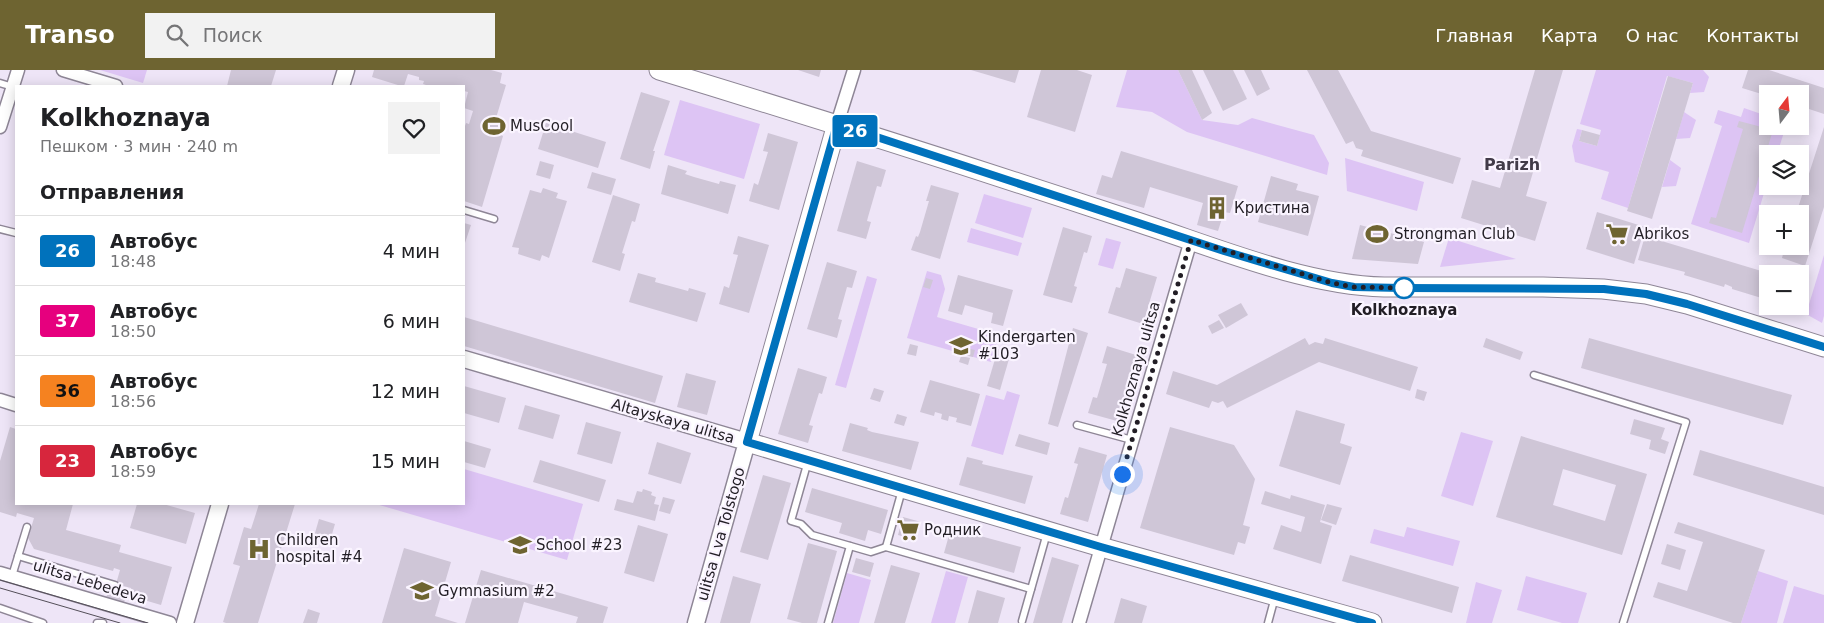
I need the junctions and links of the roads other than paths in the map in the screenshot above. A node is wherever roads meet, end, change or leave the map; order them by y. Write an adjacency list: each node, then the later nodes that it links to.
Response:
1 (18, 70): 6 (street)
2 (63, 70): 7 (street)
3 (346, 70): 8 (street)
4 (659, 70): 9 (main road)
5 (854, 70): 9 (street, ulitsa Lva Tolstogo)
6 (6, 85): 10 (street)
7 (113, 85)
8 (341, 85)
9 (837, 124): 15 (main road); 23 (main road, ulitsa Lva Tolstogo)
10 (0, 127)
11 (465, 210): 12 (lane)
12 (494, 219)
13 (0, 229): 14 (lane)
14 (15, 233)
15 (1191, 240): 16 (main road); 22 (street, Kolkhoznaya ulitsa)
16 (1824, 347)
17 (465, 359): 23 (street, Altayskaya ulitsa)
18 (1534, 375): 49 (lane)
19 (0, 400): 20 (street)
20 (15, 405)
21 (1078, 425): 22 (lane)
22 (1132, 440): 31 (street, Kolkhoznaya ulitsa)
23 (747, 442): 24 (main road, Altayskaya ulitsa); 44 (street, ulitsa Lva Tolstogo)
24 (808, 460): 25 (main road, Altayskaya ulitsa); 29 (lane)
25 (902, 488): 28 (main road, Altayskaya ulitsa); 30 (lane)
26 (220, 505): 43 (street)
27 (27, 528): 32 (lane)
28 (1047, 531): 31 (main road, Altayskaya ulitsa); 35 (lane)
29 (850, 546): 30 (lane); 45 (lane)
30 (886, 547): 35 (lane)
31 (1101, 547): 36 (main road, Altayskaya ulitsa); 46 (street, Kolkhoznaya ulitsa)
32 (18, 556): 33 (lane); 34 (lane)
33 (6, 574): 42 (street, ulitsa Lebedeva)
34 (115, 585)
35 (1031, 590): 38 (lane)
36 (1276, 596): 47 (lane); 48 (main road, Altayskaya ulitsa)
37 (0, 608): 39 (lane)
38 (1022, 621)
39 (43, 623)
40 (97, 623): 41 (lane)
41 (104, 623)
42 (170, 623)
43 (185, 623)
44 (696, 623)
45 (828, 623)
46 (1079, 623)
47 (1268, 623)
48 (1372, 623)
49 (1623, 623)

